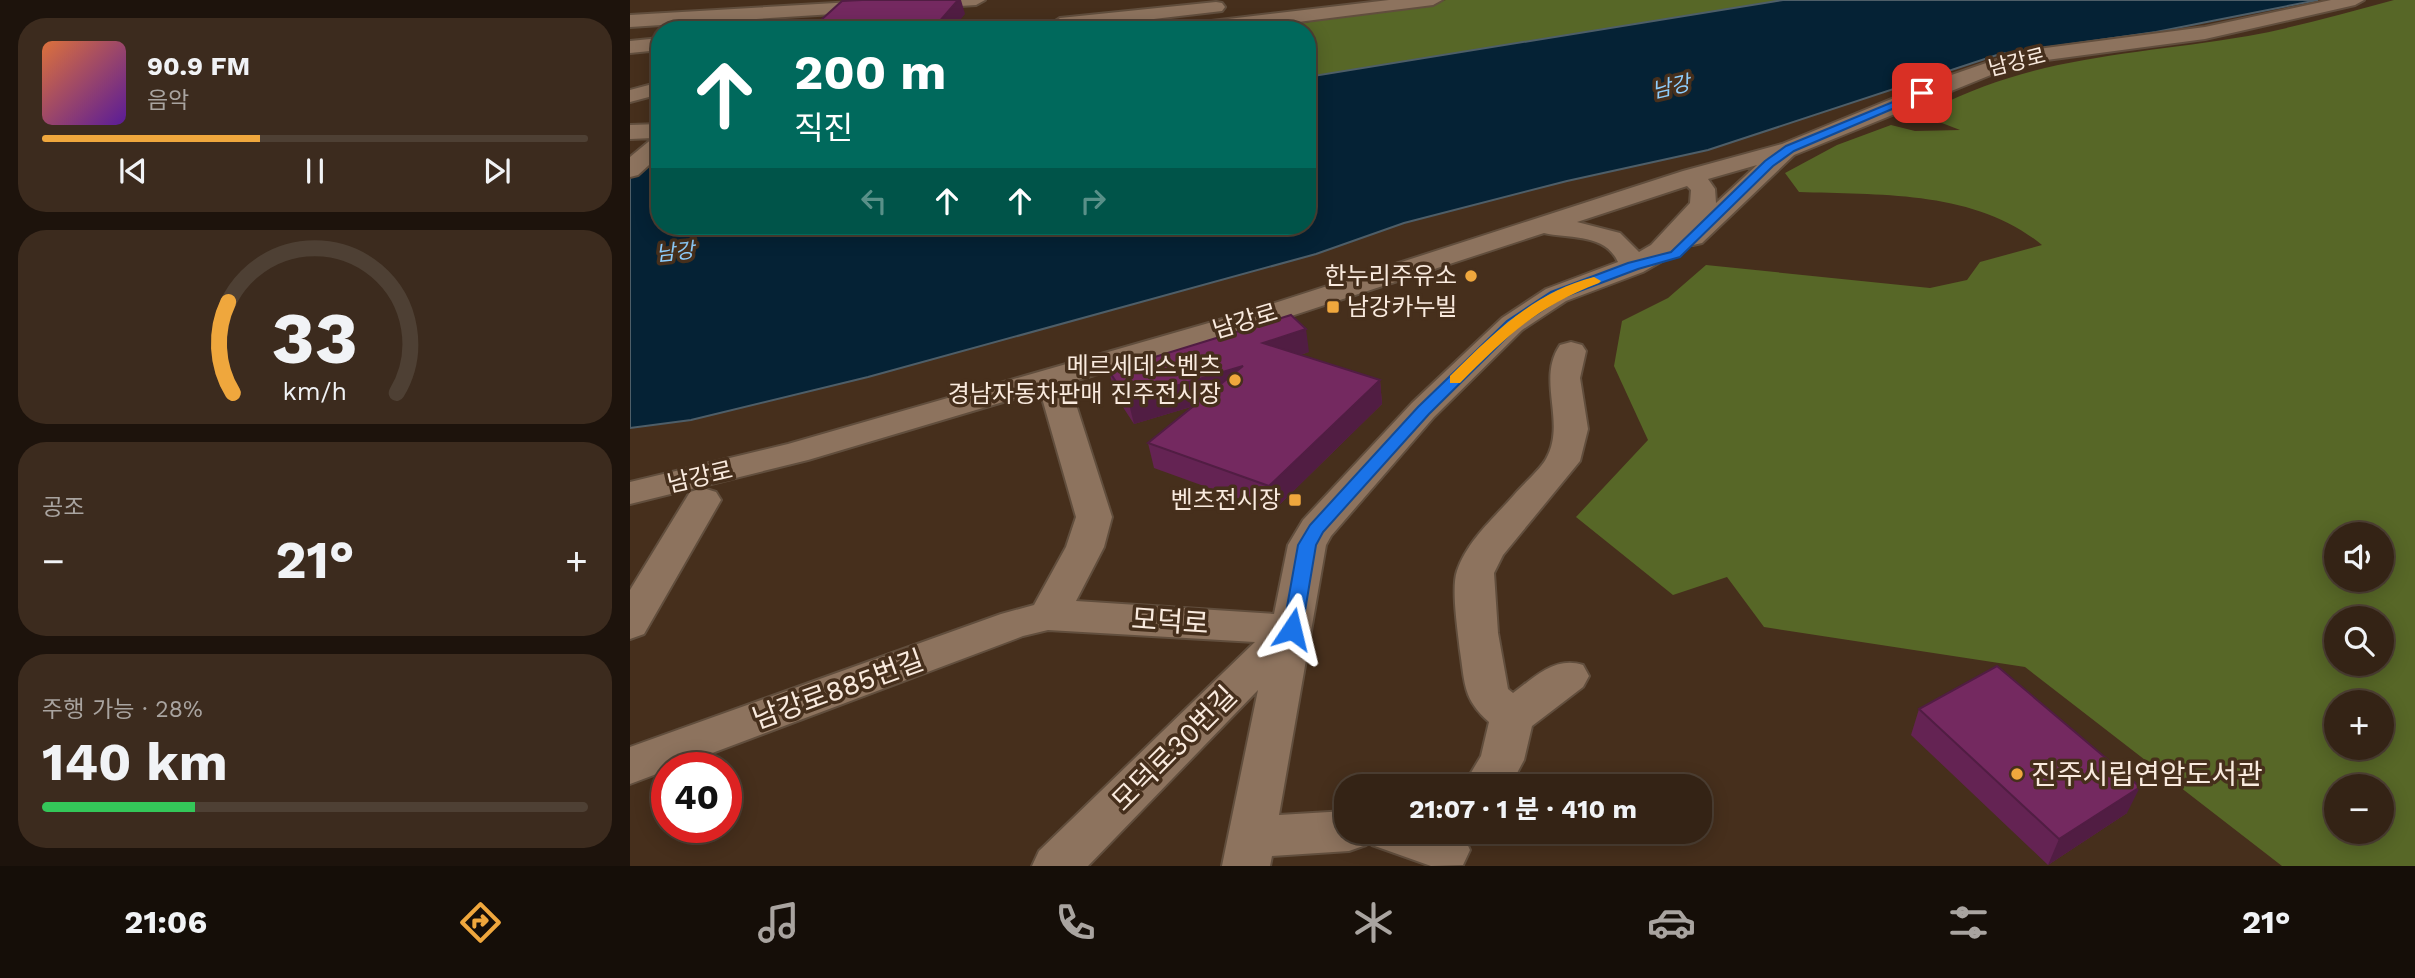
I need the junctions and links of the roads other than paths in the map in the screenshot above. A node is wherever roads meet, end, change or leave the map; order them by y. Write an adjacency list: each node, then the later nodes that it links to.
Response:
1 (749, 0): 10 (street)
2 (976, 0): 8 (street)
3 (1066, 0): 15 (street)
4 (1433, 0): 7 (street)
5 (2315, 0): 26 (street, 남강로)
6 (2355, 0): 23 (street, 남강로)
7 (1411, 1): 11 (street)
8 (818, 4): 10 (street); 14 (street)
9 (706, 8): 10 (street); 13 (street)
10 (723, 15)
11 (1223, 16): 16 (street); 17 (street)
12 (630, 21): 18 (street)
13 (682, 21)
14 (800, 21)
15 (1061, 21)
16 (1148, 21)
17 (1210, 21)
18 (651, 22)
19 (651, 45): 20 (street)
20 (630, 47)
21 (651, 131): 22 (street)
22 (630, 132)
23 (1790, 149): 26 (street, 남강로); 28 (street)
24 (651, 151): 25 (street)
25 (630, 170)
26 (1692, 176): 27 (street, 남강로); 28 (street)
27 (1544, 226): 28 (street); 29 (street, 남강로)
28 (1633, 266): 38 (street)
29 (1257, 318): 31 (street); 32 (street); 33 (street, 남강로)
30 (1571, 351): 40 (street)
31 (1056, 392): 34 (street); 36 (street)
32 (630, 481)
33 (630, 493)
34 (704, 500): 35 (street); 37 (street)
35 (630, 514)
36 (1048, 616): 38 (street, 모덕로); 41 (street, 남강로885번길)
37 (630, 624)
38 (1292, 629): 44 (street); 45 (street, 모덕로30번길)
39 (1568, 676): 40 (street)
40 (1512, 717): 42 (street)
41 (630, 766)
42 (1493, 774)
43 (1334, 834): 44 (street)
44 (1249, 851)
45 (1056, 866)

